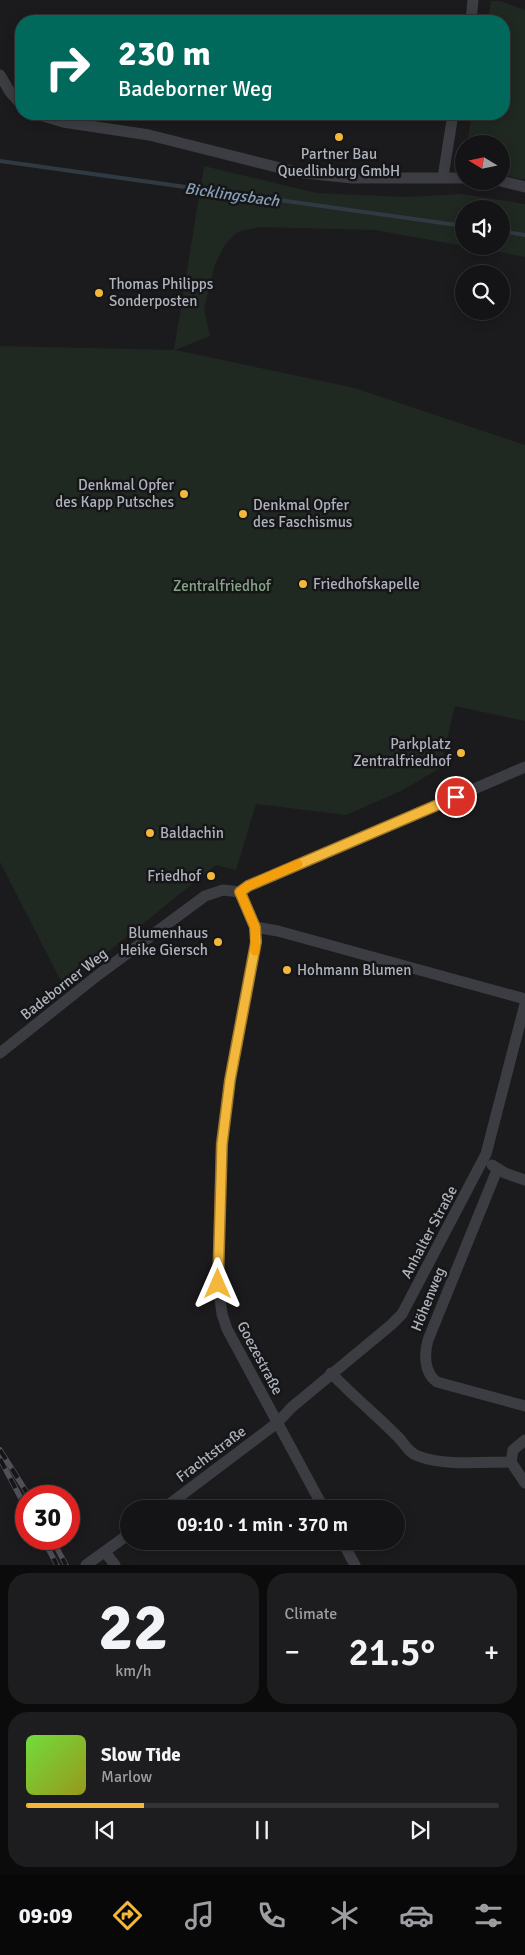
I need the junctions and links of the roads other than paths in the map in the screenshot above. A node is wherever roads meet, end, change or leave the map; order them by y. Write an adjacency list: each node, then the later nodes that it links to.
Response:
1 (473, 0): 2 (street)
2 (472, 15)
3 (0, 75): 4 (street)
4 (15, 97)
5 (56, 120): 7 (street)
6 (452, 120): 7 (street)
7 (443, 177): 8 (street)
8 (455, 178)
9 (510, 183): 10 (street)
10 (525, 187)
11 (525, 767): 12 (street, Badeborner Weg)
12 (240, 892): 13 (street, Goezestraße); 16 (street, Badeborner Weg)
13 (255, 927): 14 (street); 22 (street, Goezestraße)
14 (525, 999)
15 (525, 1004): 17 (street, Anhalter Straße)
16 (0, 1053)
17 (486, 1154): 18 (street); 20 (street, Anhalter Straße)
18 (497, 1170): 19 (street); 21 (street, Höhenweg)
19 (525, 1180)
20 (331, 1373): 22 (street, Anhalter Straße); 24 (street)
21 (525, 1406)
22 (276, 1423): 26 (street, Frachtstraße); 27 (street, Goezestraße)
23 (525, 1440): 24 (street)
24 (510, 1462): 25 (street)
25 (525, 1483)
26 (175, 1500)
27 (319, 1500)
28 (120, 1541): 30 (street)
29 (347, 1550): 33 (street)
30 (105, 1552): 31 (street); 32 (street)
31 (86, 1565)
32 (115, 1565)
33 (355, 1565)

